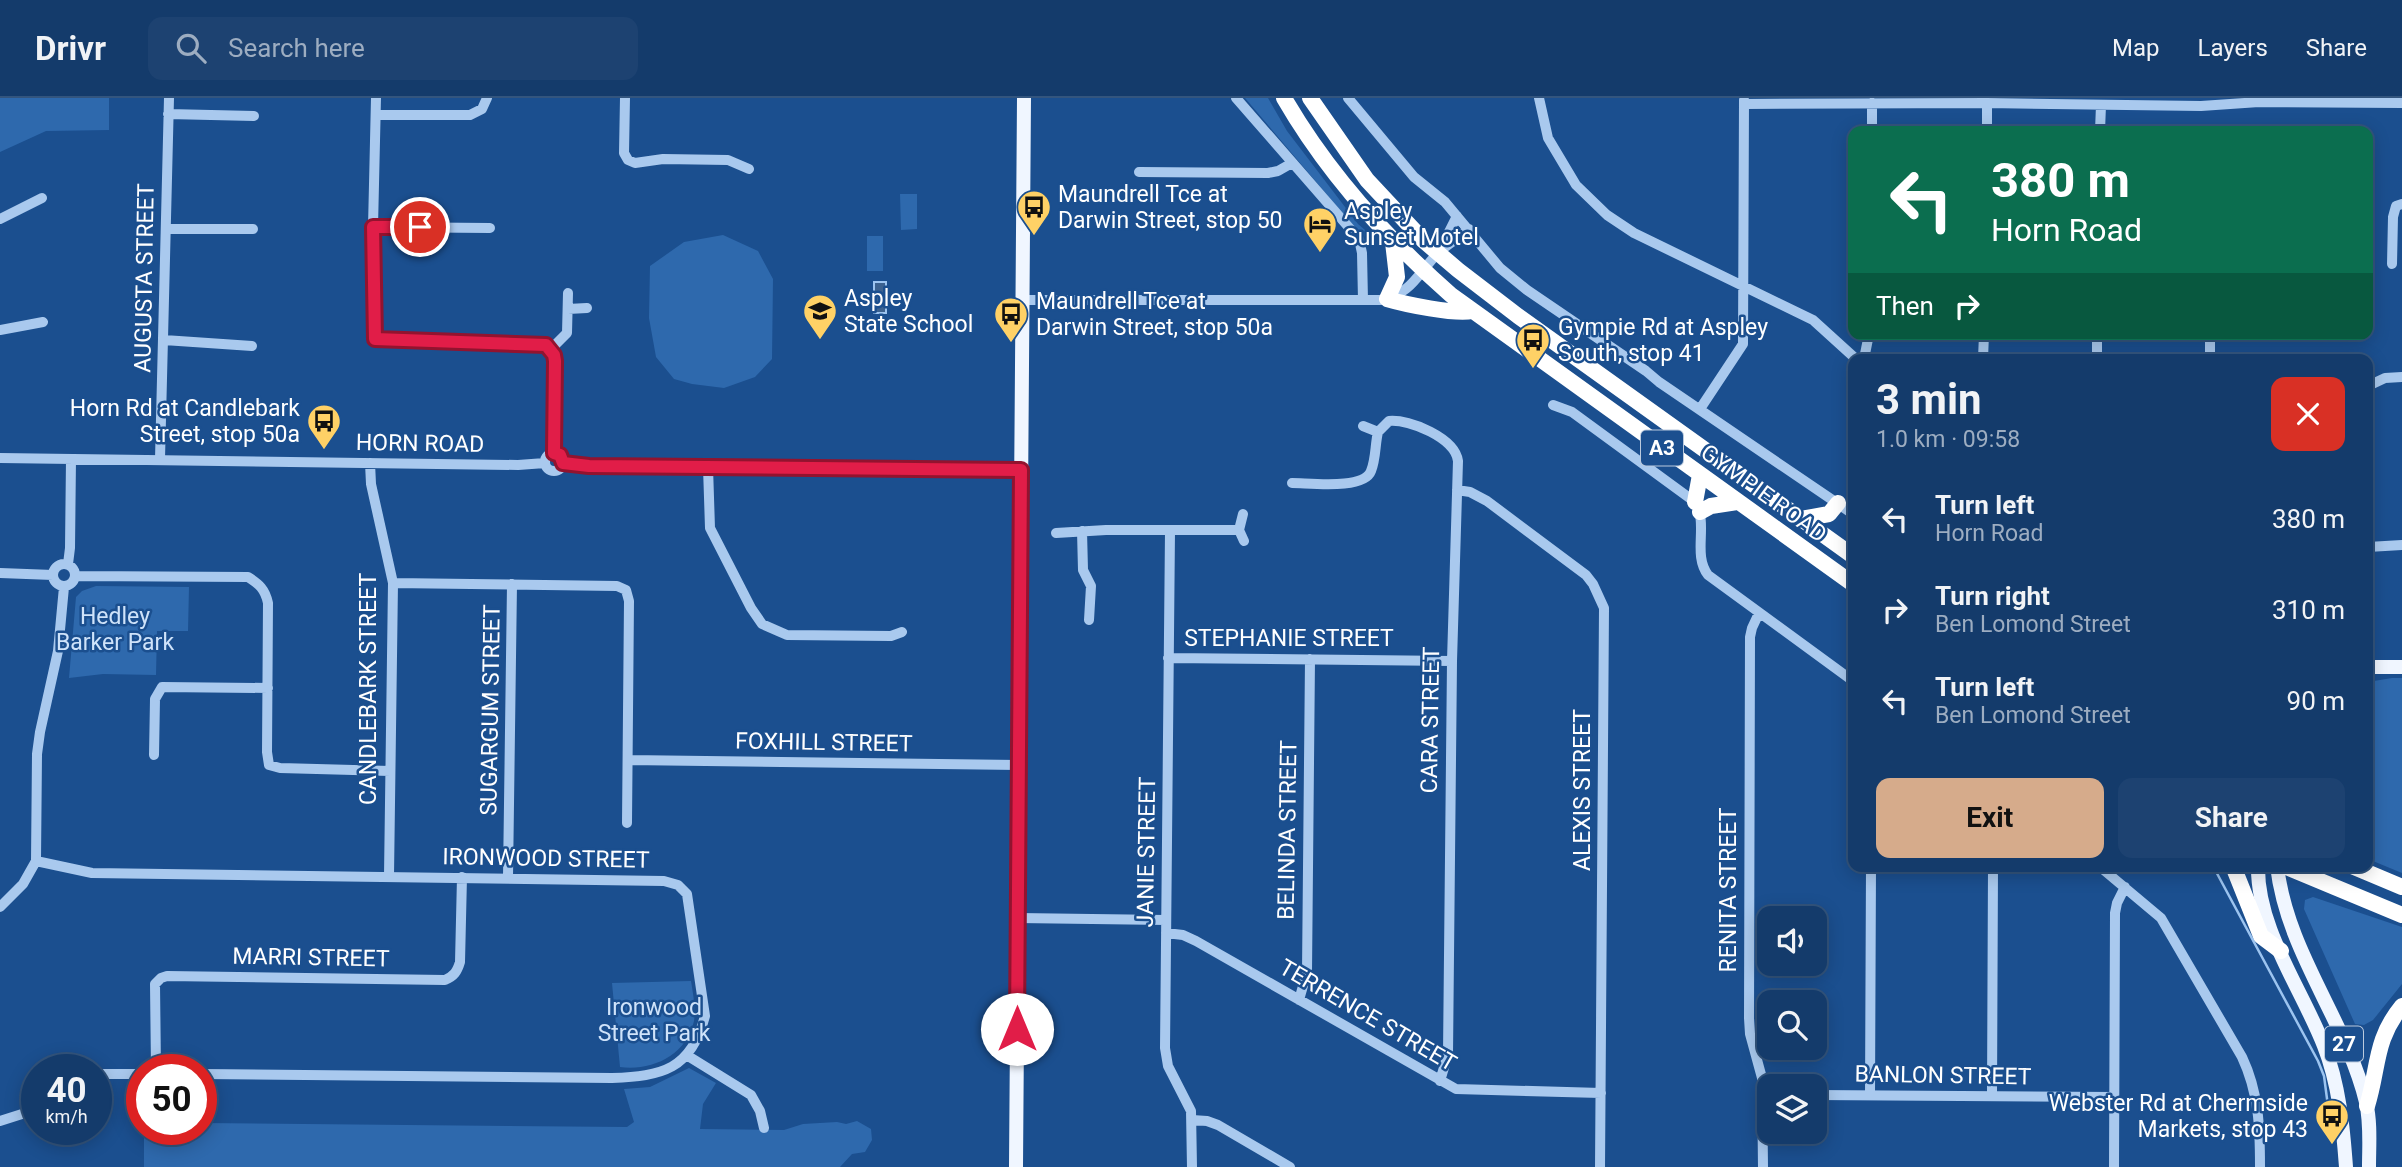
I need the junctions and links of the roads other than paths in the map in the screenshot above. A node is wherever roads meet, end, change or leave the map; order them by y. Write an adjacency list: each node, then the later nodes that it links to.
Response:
1 (169, 98): 18 (street, AUGUSTA STREET)
2 (376, 98): 19 (street)
3 (487, 98): 19 (street)
4 (625, 98): 25 (street)
5 (1024, 98): 43 (main road)
6 (1236, 98): 24 (street)
7 (1284, 98): 36 (highway, GYMPIE ROAD / A3)
8 (1310, 98): 37 (highway, GYMPIE ROAD / A3)
9 (1348, 98): 29 (street, GYMPIE ROAD)
10 (1539, 98): 40 (street)
11 (2259, 100): 12 (street); 17 (street)
12 (2369, 100): 16 (street)
13 (1744, 101): 14 (street); 40 (street)
14 (1872, 103): 15 (street); 21 (street)
15 (1987, 103): 17 (street); 22 (street)
16 (2402, 103)
17 (2101, 105): 23 (street)
18 (168, 114): 20 (street); 33 (street, AUGUSTA STREET)
19 (376, 115): 31 (street)
20 (254, 116)
21 (1872, 126)
22 (1987, 126)
23 (2100, 126)
24 (1292, 163): 26 (street); 44 (street)
25 (749, 169)
26 (1139, 172)
27 (42, 198): 30 (street)
28 (2402, 204): 38 (street)
29 (1457, 216): 35 (street, GYMPIE ROAD); 37 (street)
30 (0, 219)
31 (373, 227): 32 (street); 52 (street)
32 (490, 228)
33 (166, 229): 34 (street); 50 (street, AUGUSTA STREET)
34 (253, 229)
35 (1469, 229): 37 (street); 57 (street, GYMPIE ROAD)
36 (1393, 242): 39 (highway, GYMPIE ROAD / A3); 42 (highway)
37 (1439, 253): 39 (street); 77 (highway, GYMPIE ROAD / A3)
38 (2392, 264)
39 (1424, 271): 42 (street); 47 (highway, GYMPIE ROAD / A3)
40 (1743, 285): 53 (street); 57 (street)
41 (568, 293): 46 (street)
42 (1387, 299): 44 (street); 47 (highway)
43 (1023, 300): 44 (street); 68 (main road)
44 (1363, 300)
45 (587, 308): 46 (street)
46 (568, 309): 52 (street)
47 (1472, 311): 69 (highway, GYMPIE ROAD / A3)
48 (43, 322): 49 (street)
49 (0, 330)
50 (164, 340): 51 (street); 63 (street, AUGUSTA STREET)
51 (252, 346)
52 (551, 350): 60 (street)
53 (1850, 354)
54 (2402, 377): 55 (street)
55 (2373, 384)
56 (1553, 405): 74 (street)
57 (1700, 409): 73 (street, GYMPIE ROAD)
58 (1363, 426): 59 (street)
59 (1378, 432): 70 (street); 71 (street, CARA STREET)
60 (554, 453): 65 (street); 66 (street)
61 (0, 458): 62 (street, HORN ROAD)
62 (71, 459): 63 (street, HORN ROAD); 86 (street)
63 (160, 459): 64 (street, HORN ROAD)
64 (370, 463): 65 (street, HORN ROAD); 91 (street, CANDLEBARK STREET)
65 (545, 463): 66 (street, HORN ROAD)
66 (563, 463): 67 (street, HORN ROAD)
67 (708, 467): 68 (street, HORN ROAD); 96 (street)
68 (1021, 470): 106 (main road)
69 (1700, 475): 72 (highway, GYMPIE ROAD / A3); 74 (highway)
70 (1292, 483)
71 (1457, 490): 99 (street, CARA STREET); 136 (street, ALEXIS STREET)
72 (1737, 502): 74 (highway); 90 (highway, GYMPIE ROAD / A3)
73 (1838, 503): 75 (street, GYMPIE ROAD); 77 (highway)
74 (1698, 507): 94 (street)
75 (1848, 510)
76 (1243, 514): 78 (street)
77 (1801, 519): 85 (highway, GYMPIE ROAD / A3)
78 (1239, 530): 80 (street); 82 (street)
79 (1083, 531): 80 (street); 81 (street); 95 (street)
80 (1170, 531): 97 (street, JANIE STREET)
81 (1056, 533)
82 (1244, 541)
83 (2402, 545): 84 (street)
84 (2373, 547)
85 (1848, 552)
86 (68, 564): 88 (street); 89 (street)
87 (0, 573): 88 (street)
88 (53, 575): 93 (street)
89 (76, 576): 93 (street); 103 (street)
90 (1848, 580)
91 (393, 583): 92 (street); 107 (street, CANDLEBARK STREET)
92 (512, 584): 105 (street); 120 (street, SUGARGUM STREET)
93 (64, 587): 109 (street)
94 (1759, 613): 102 (street); 134 (street, RENITA STREET)
95 (1089, 620)
96 (902, 632)
97 (1168, 658): 98 (street, STEPHANIE STREET); 126 (street, JANIE STREET)
98 (1310, 659): 99 (street, STEPHANIE STREET); 129 (street, BELINDA STREET)
99 (1452, 661): 135 (street, CARA STREET)
100 (2373, 667): 101 (main road)
101 (2402, 667)
102 (1848, 677)
103 (268, 688): 104 (street); 107 (street)
104 (154, 755)
105 (628, 760): 106 (street, FOXHILL STREET); 108 (street)
106 (1019, 765): 125 (main road)
107 (390, 771): 118 (street, CANDLEBARK STREET)
108 (627, 823)
109 (36, 861): 118 (street, IRONWOOD STREET); 123 (street)
110 (1871, 872): 138 (street)
111 (1993, 872): 139 (street)
112 (2106, 872): 121 (street)
113 (2235, 872): 128 (highway)
114 (2259, 872): 128 (main road, 27)
115 (2278, 872): 141 (main road, 27)
116 (2298, 872): 124 (highway)
117 (2366, 872): 122 (highway)
118 (388, 876): 119 (street, IRONWOOD STREET)
119 (462, 877): 120 (street, IRONWOOD STREET); 131 (street, MARRI STREET)
120 (509, 877): 132 (street, IRONWOOD STREET)
121 (2125, 887): 140 (street); 153 (street)
122 (2402, 887)
123 (0, 907)
124 (2402, 915)
125 (1018, 918): 126 (street); 147 (main road)
126 (1166, 920): 127 (street, JANIE STREET)
127 (1166, 933): 129 (street, TERRENCE STREET); 143 (street, JANIE STREET)
128 (2281, 951): 154 (main road, 27)
129 (1299, 1000): 135 (street, TERRENCE STREET)
130 (2402, 1006): 141 (highway)
131 (156, 1054)
132 (688, 1056): 133 (street); 145 (street)
133 (217, 1074)
134 (1761, 1074)
135 (1440, 1081): 136 (street, TERRENCE STREET)
136 (1601, 1093): 150 (street, ALEXIS STREET)
137 (1827, 1095): 138 (street, BANLON STREET)
138 (1870, 1095): 139 (street, BANLON STREET)
139 (1992, 1096): 140 (street, BANLON STREET)
140 (2114, 1097): 152 (street)
141 (2367, 1107): 155 (main road, 27)
142 (21, 1114): 144 (street)
143 (1192, 1120): 148 (street, JANIE STREET); 149 (street)
144 (0, 1121)
145 (764, 1128)
146 (1764, 1144): 151 (street, RENITA STREET)
147 (1016, 1167)
148 (1192, 1167)
149 (1290, 1167)
150 (1600, 1167)
151 (1763, 1167)
152 (2113, 1167)
153 (2260, 1167)
154 (2346, 1167)
155 (2369, 1167)

